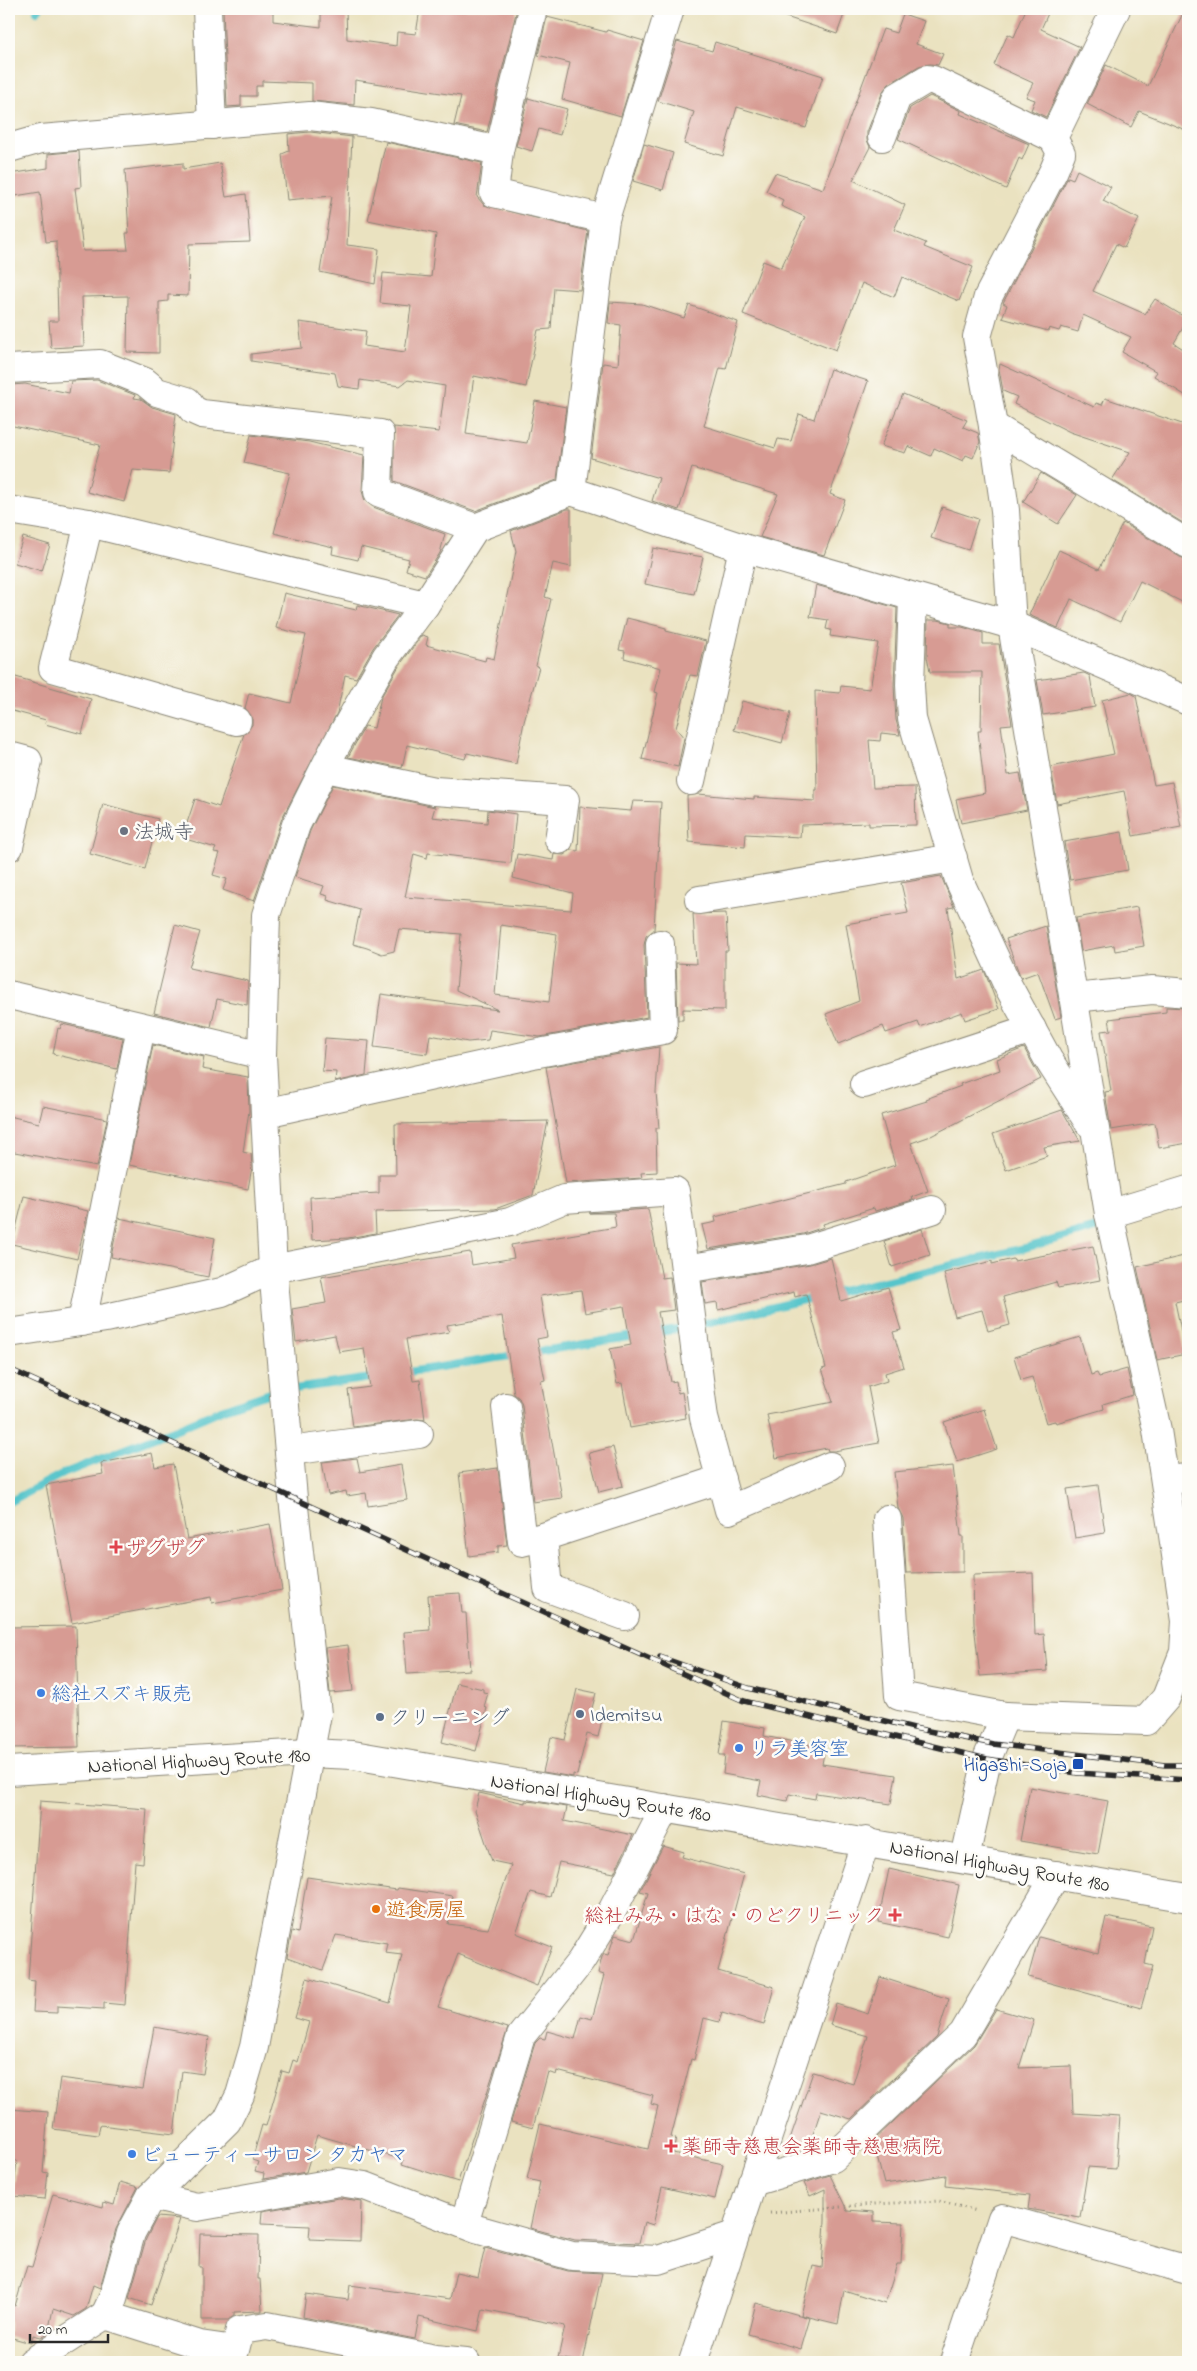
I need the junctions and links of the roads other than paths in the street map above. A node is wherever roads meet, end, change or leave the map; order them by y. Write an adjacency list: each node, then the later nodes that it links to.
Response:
1 (207, 9): 5 (main road)
2 (533, 9): 9 (main road)
3 (670, 9): 10 (main road)
4 (1116, 9): 7 (main road)
5 (212, 124): 8 (main road); 9 (main road)
6 (882, 137): 7 (main road)
7 (1053, 138): 12 (main road)
8 (9, 148)
9 (499, 151): 10 (main road)
10 (605, 219): 13 (main road)
11 (9, 368): 16 (main road)
12 (993, 426): 17 (main road); 21 (main road)
13 (571, 491): 16 (main road); 18 (main road)
14 (9, 510): 15 (main road)
15 (89, 523): 20 (main road); 23 (main road)
16 (475, 528): 20 (main road)
17 (1188, 544)
18 (743, 548): 19 (main road); 26 (main road)
19 (913, 597): 21 (main road); 29 (main road)
20 (425, 605): 25 (main road)
21 (1012, 625): 22 (main road); 34 (main road)
22 (1188, 701)
23 (237, 721)
24 (9, 756): 28 (main road)
25 (326, 768): 27 (main road); 37 (main road)
26 (691, 781)
27 (559, 840)
28 (9, 847)
29 (953, 858): 30 (main road); 36 (main road)
30 (699, 900)
31 (660, 944): 39 (main road)
32 (1188, 993): 34 (main road)
33 (9, 996): 35 (main road)
34 (1074, 998): 40 (main road)
35 (141, 1026): 37 (main road); 46 (main road)
36 (1032, 1029): 38 (main road); 40 (main road)
37 (262, 1055): 39 (main road)
38 (864, 1084)
39 (266, 1113): 44 (main road)
40 (1096, 1134): 43 (main road)
41 (1188, 1190): 43 (main road)
42 (932, 1210): 45 (main road)
43 (1110, 1222): 53 (main road)
44 (273, 1269): 45 (main road); 46 (main road); 50 (main road)
45 (686, 1269): 52 (main road)
46 (82, 1322): 47 (main road)
47 (9, 1333)
48 (506, 1407): 55 (main road)
49 (419, 1434): 50 (main road)
50 (290, 1451): 59 (main road)
51 (830, 1466): 52 (main road)
52 (721, 1479): 55 (main road)
53 (1176, 1479): 57 (main road)
54 (887, 1519): 58 (main road)
55 (543, 1537): 56 (main road)
56 (625, 1616)
57 (1177, 1697): 58 (main road)
58 (1005, 1716): 63 (main road)
59 (308, 1752): 60 (main road, National Highway Route 180); 61 (main road, National Highway Route 180); 67 (main road)
60 (9, 1771)
61 (665, 1808): 62 (main road, National Highway Route 180); 68 (main road)
62 (866, 1841): 63 (main road, National Highway Route 180); 66 (main road)
63 (965, 1858): 64 (main road, National Highway Route 180)
64 (1056, 1874): 65 (main road, National Highway Route 180); 66 (main road)
65 (1188, 1898)
66 (752, 2182): 69 (main road)
67 (151, 2196): 68 (main road); 71 (main road)
68 (464, 2224): 69 (main road)
69 (738, 2224): 74 (main road)
70 (1188, 2270): 75 (main road)
71 (105, 2315): 72 (main road); 73 (main road)
72 (32, 2362)
73 (466, 2362)
74 (693, 2362)
75 (954, 2362)

